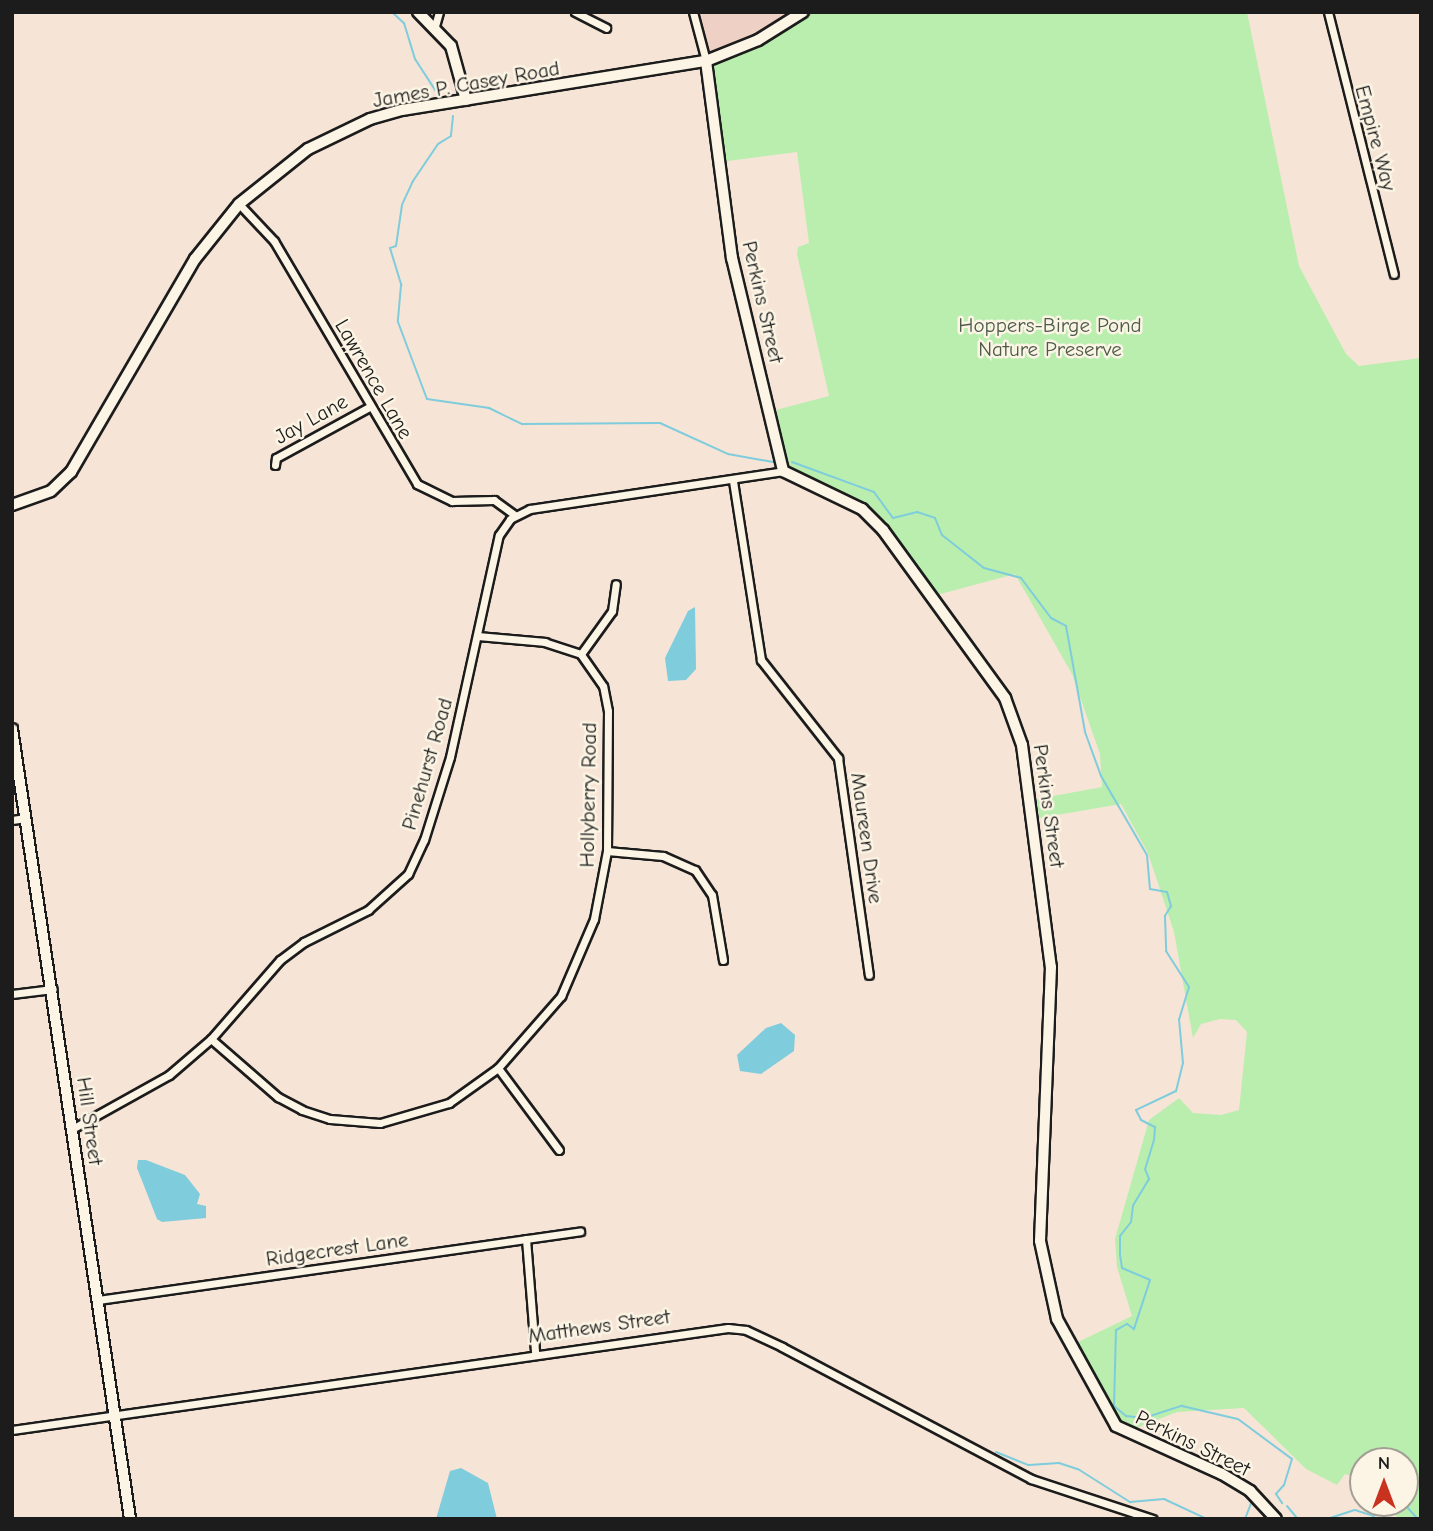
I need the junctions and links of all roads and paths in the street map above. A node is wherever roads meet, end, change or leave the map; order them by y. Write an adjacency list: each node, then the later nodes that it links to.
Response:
1 (418, 12): 7 (street)
2 (439, 12): 7 (street)
3 (575, 12): 8 (street)
4 (693, 12): 9 (street, Perkins Street)
5 (803, 12): 9 (street, James P. Casey Road)
6 (1328, 12): 12 (street, Empire Way)
7 (435, 26): 10 (street)
8 (606, 28)
9 (706, 61): 10 (street, James P. Casey Road); 15 (street, Perkins Street)
10 (466, 100): 11 (street, James P. Casey Road)
11 (239, 204): 13 (street, Lawrence Lane); 17 (street, James P. Casey Road)
12 (1394, 274)
13 (369, 407): 14 (street, Jay Lane); 18 (street, Lawrence Lane)
14 (275, 465)
15 (783, 471): 16 (street); 42 (street, Perkins Street)
16 (733, 481): 18 (street); 27 (street, Maureen Drive)
17 (12, 505)
18 (515, 515): 20 (street, Pinehurst Road)
19 (617, 584): 21 (street)
20 (478, 636): 21 (street); 30 (street, Pinehurst Road)
21 (581, 654): 25 (street, Hollyberry Road)
22 (12, 729): 23 (street, Hill Street)
23 (26, 818): 24 (street); 28 (street, Hill Street)
24 (12, 820)
25 (607, 851): 26 (street); 31 (street, Hollyberry Road)
26 (723, 960)
27 (870, 975)
28 (52, 989): 29 (street); 32 (street, Hill Street)
29 (12, 994)
30 (211, 1039): 31 (street, Hollyberry Road); 32 (street, Pinehurst Road)
31 (498, 1068): 33 (street)
32 (72, 1129): 36 (street, Hill Street)
33 (559, 1150)
34 (580, 1231): 35 (street, Ridgecrest Lane)
35 (526, 1239): 36 (street, Ridgecrest Lane); 37 (street)
36 (99, 1300): 38 (street, Hill Street)
37 (535, 1352): 38 (street, Matthews Street); 41 (street, Matthews Street)
38 (114, 1414): 39 (street, Matthews Street); 40 (street, Hill Street)
39 (12, 1430)
40 (131, 1519)
41 (1153, 1519)
42 (1276, 1519)

